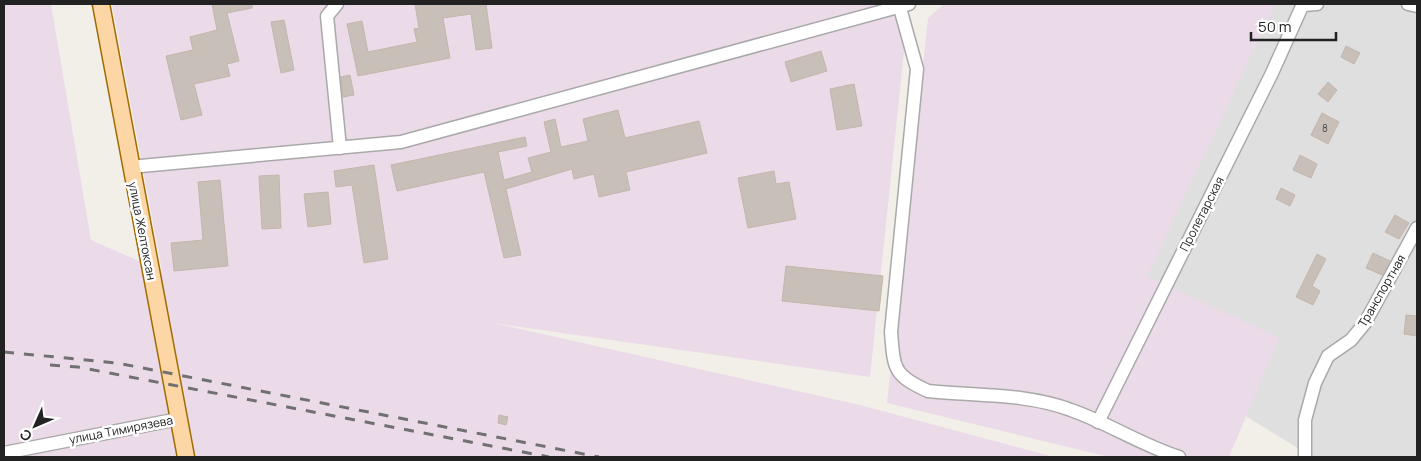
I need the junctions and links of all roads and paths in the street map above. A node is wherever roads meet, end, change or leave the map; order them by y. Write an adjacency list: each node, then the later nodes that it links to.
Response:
1 (101, 4): 9 (main road, улица Желтоксан)
2 (338, 4): 8 (street)
3 (1303, 4): 4 (street); 12 (street, Пролетарская)
4 (1317, 4)
5 (1408, 4): 7 (street)
6 (905, 6): 8 (street); 12 (street)
7 (1417, 6)
8 (340, 148): 9 (street)
9 (130, 167): 11 (main road, улица Желтоксан)
10 (1417, 228): 16 (street, Транспортная)
11 (178, 419): 13 (street, улица Тимирязева); 14 (main road, улица Желтоксан)
12 (1098, 422): 15 (street)
13 (4, 453)
14 (186, 457)
15 (1179, 457)
16 (1305, 457)

